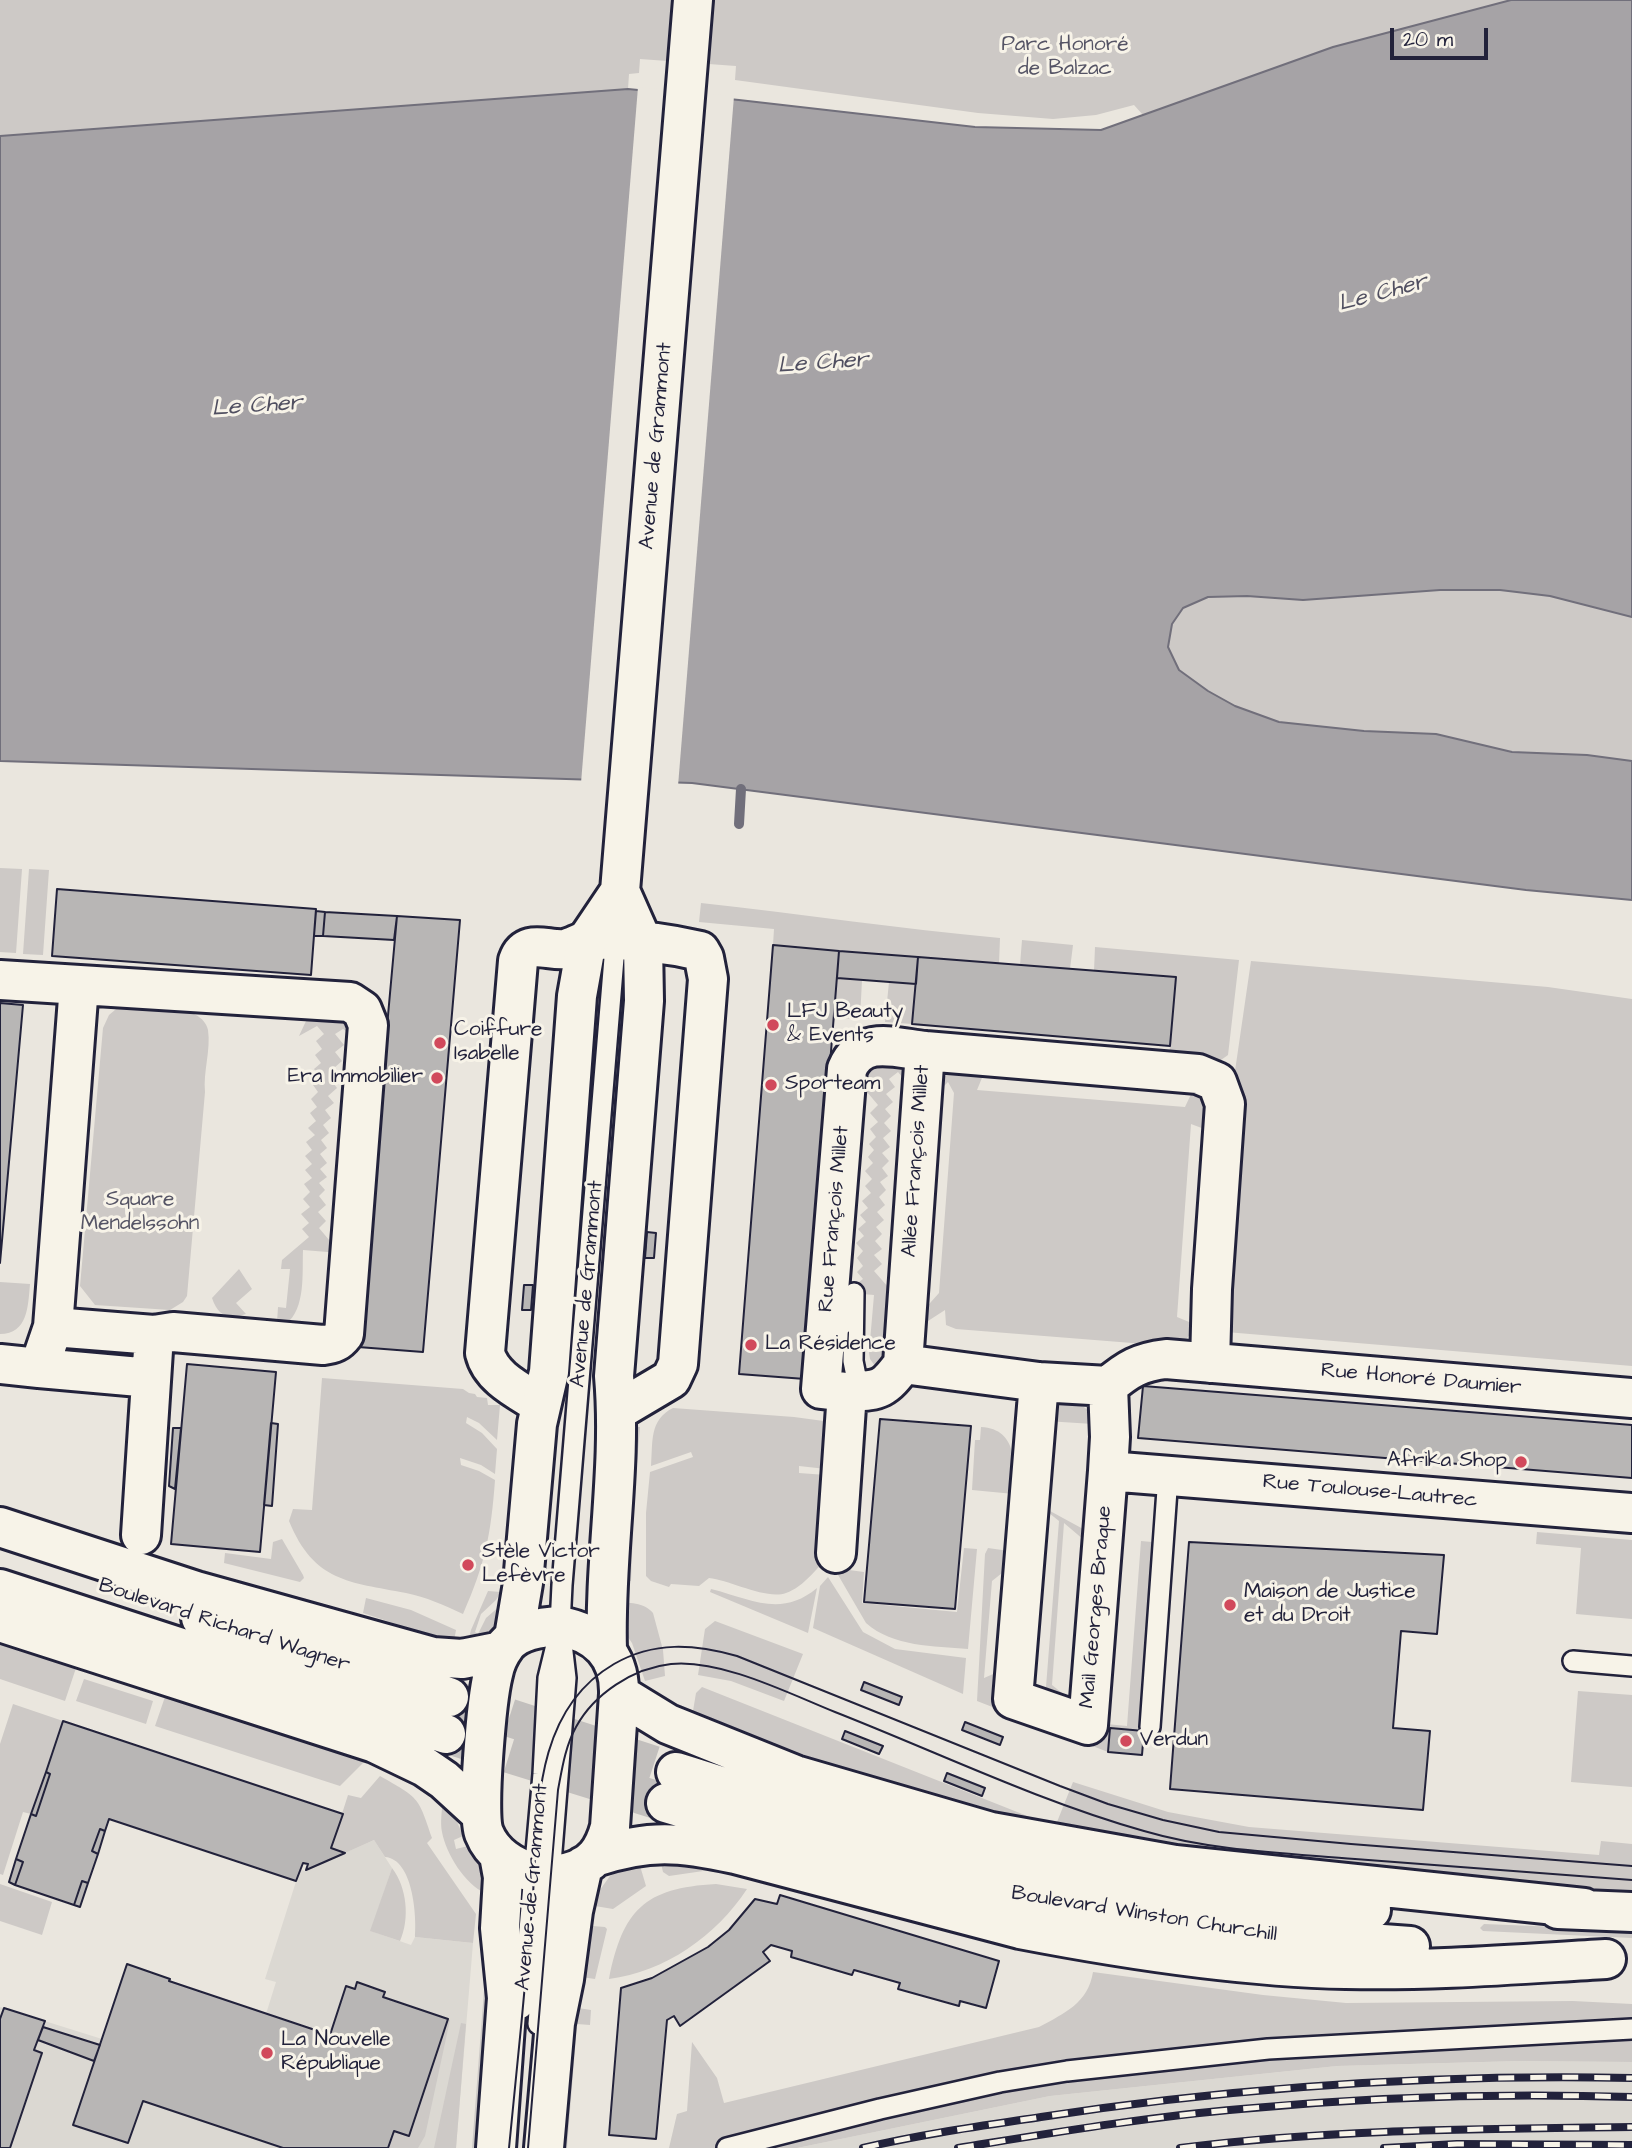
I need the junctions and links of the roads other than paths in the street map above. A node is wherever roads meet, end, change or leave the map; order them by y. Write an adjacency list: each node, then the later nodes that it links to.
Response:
1 (693, 0): 2 (main road, Avenue de Grammont)
2 (620, 891): 3 (main road, Avenue de Grammont); 3 (main road, Avenue de Grammont)
3 (615, 941): 19 (main road, Avenue de Grammont); 19 (main road); 20 (main road, Avenue de Grammont); 20 (main road); 31 (lane, Avenue de Grammont)
4 (0, 980): 5 (main road)
5 (79, 985): 8 (main road); 9 (main road)
6 (925, 1051): 10 (main road, Allée François Millet); 12 (main road, Allée François Millet); 17 (main road, Rue François Millet)
7 (854, 1293): 17 (lane)
8 (53, 1327): 9 (main road); 13 (main road)
9 (154, 1335): 14 (main road)
10 (1210, 1363): 16 (main road); 18 (main road, Rue Honoré Daumier)
11 (0, 1364): 13 (main road)
12 (903, 1364): 15 (main road); 17 (main road)
13 (39, 1368): 14 (main road)
14 (151, 1378): 25 (main road)
15 (1040, 1382): 16 (main road); 21 (main road, Mail Georges Braque)
16 (1108, 1386): 21 (main road, Mail Georges Braque)
17 (859, 1391): 26 (main road)
18 (1632, 1398)
19 (540, 1404): 32 (main road, Avenue de Grammont)
20 (617, 1411): 33 (main road, Avenue de Grammont)
21 (1108, 1471): 22 (main road, Rue Toulouse-Lautrec)
22 (1168, 1476): 23 (main road, Rue Toulouse-Lautrec); 37 (lane)
23 (1632, 1514)
24 (0, 1527): 28 (main road)
25 (141, 1535): 28 (lane)
26 (836, 1553)
27 (0, 1554): 29 (main road, Boulevard Richard Wagner)
28 (140, 1573): 32 (main road)
29 (0, 1588)
30 (0, 1622): 38 (main road)
31 (560, 1626): 32 (main road); 33 (main road); 40 (lane, Avenue de Grammont)
32 (508, 1644): 38 (main road, Avenue de Grammont)
33 (607, 1649): 36 (main road, Avenue de Grammont)
34 (1573, 1661): 35 (lane)
35 (1632, 1666)
36 (620, 1694): 40 (main road, Avenue de Grammont); 41 (main road)
37 (1150, 1727)
38 (480, 1813): 39 (main road)
39 (499, 1855): 40 (main road); 45 (main road, Avenue de Grammont)
40 (566, 1868): 43 (main road); 46 (lane, Avenue de Grammont); 47 (lane, Avenue de Grammont); 48 (main road, Avenue de Grammont)
41 (1584, 1908): 42 (main road, Boulevard Winston Churchill); 43 (main road, Boulevard Winston Churchill)
42 (1632, 1912)
43 (1619, 1960)
44 (1632, 2029): 49 (lane)
45 (496, 2148)
46 (509, 2148)
47 (528, 2148)
48 (544, 2148)
49 (727, 2148)

